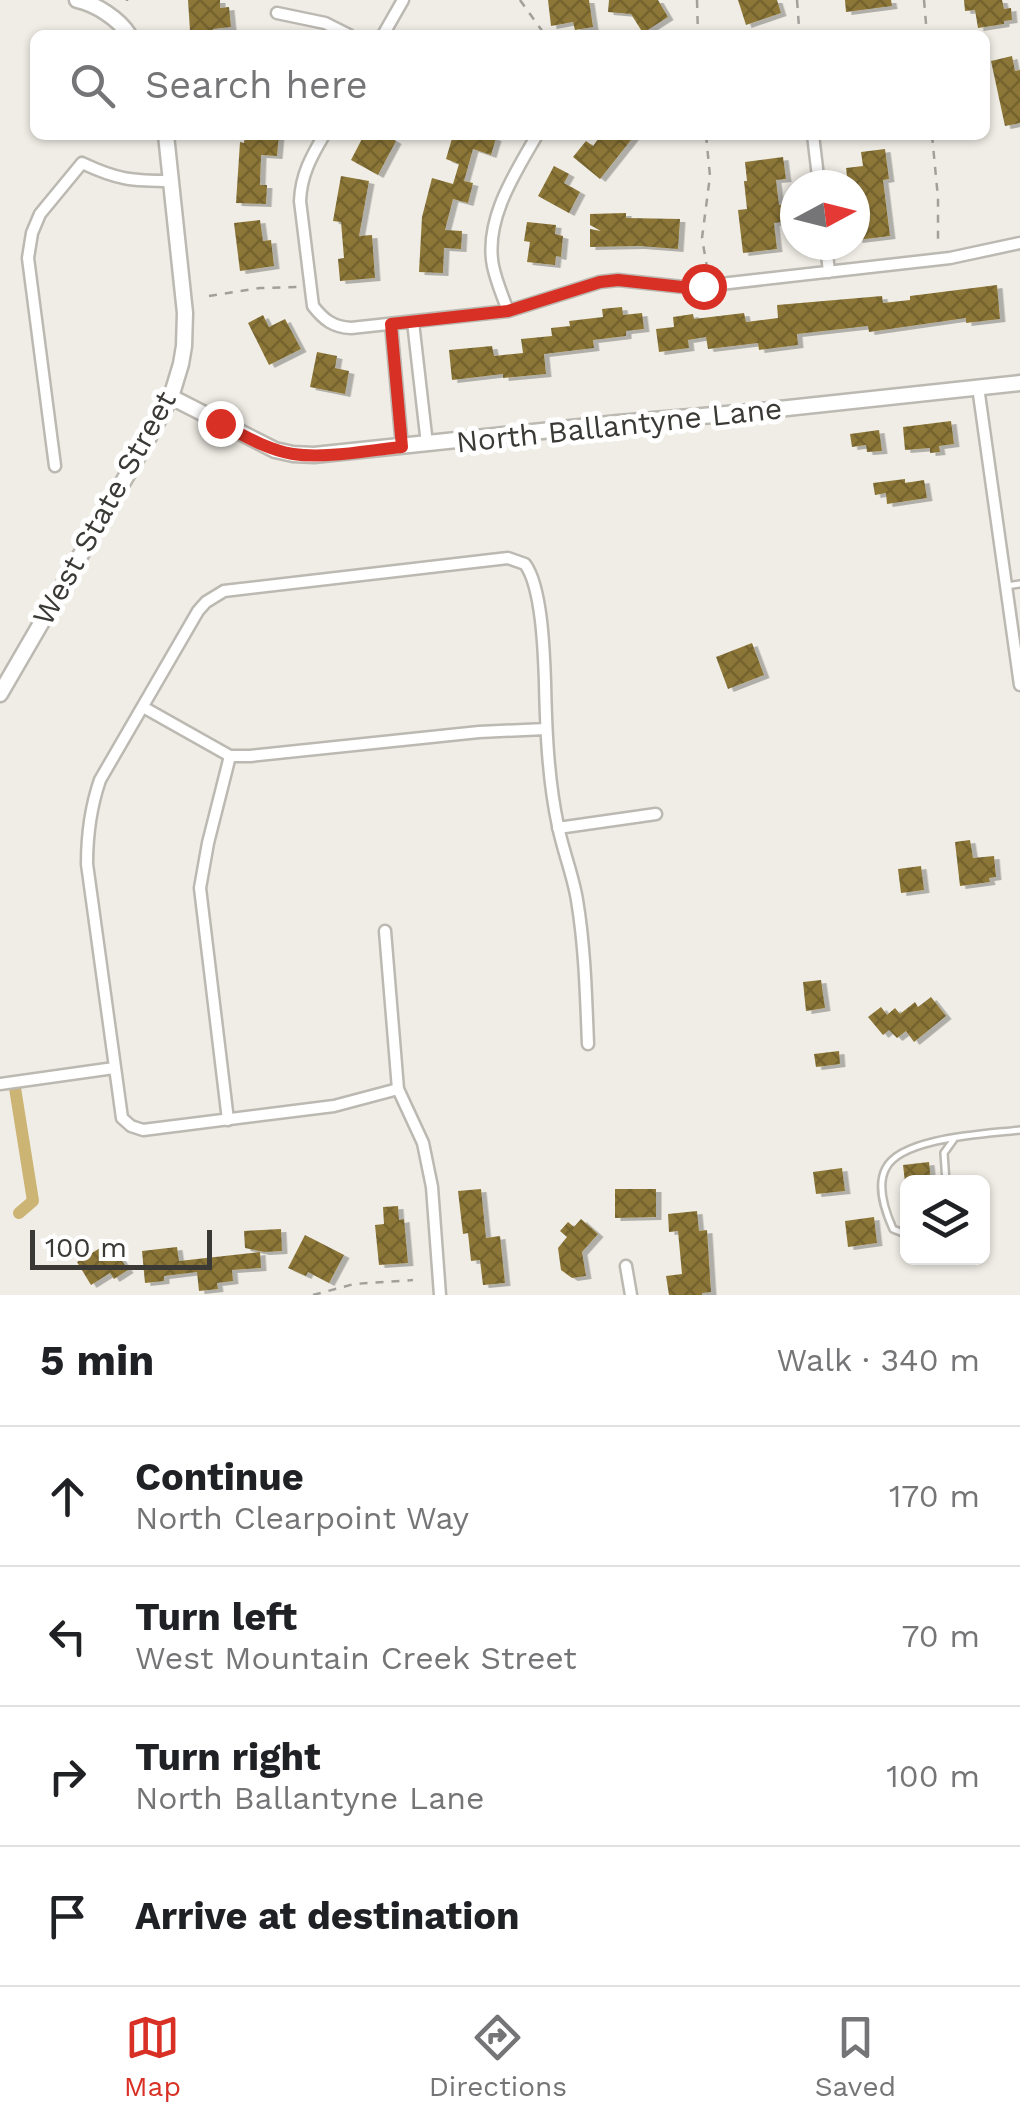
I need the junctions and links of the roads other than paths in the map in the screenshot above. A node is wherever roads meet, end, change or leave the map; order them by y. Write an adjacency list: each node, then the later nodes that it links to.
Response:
1 (77, 0): 4 (street)
2 (403, 0): 6 (street)
3 (277, 13): 5 (street)
4 (126, 30)
5 (338, 30)
6 (386, 30)
7 (167, 140): 12 (street, West State Street)
8 (321, 140): 18 (street)
9 (534, 140): 16 (street)
10 (814, 140): 11 (street)
11 (817, 170)
12 (171, 181): 21 (street, West State Street); 24 (street)
13 (1020, 243): 15 (street)
14 (827, 260): 15 (street)
15 (828, 272): 16 (street)
16 (508, 311): 17 (street)
17 (413, 322): 18 (street); 22 (street)
18 (391, 324): 23 (street)
19 (1020, 383): 20 (street, North Ballantyne Lane)
20 (978, 388): 22 (street, North Ballantyne Lane); 26 (street)
21 (171, 396): 23 (street, North Ballantyne Lane); 28 (street, West State Street)
22 (427, 444): 23 (street, North Ballantyne Lane)
23 (402, 447)
24 (55, 466)
25 (1020, 584): 26 (lane)
26 (1006, 586): 27 (street)
27 (1020, 686)
28 (0, 694)
29 (143, 707): 30 (street); 31 (street); 36 (street)
30 (546, 729): 31 (street); 33 (street)
31 (230, 756): 39 (street)
32 (656, 814): 33 (street)
33 (558, 828): 35 (street)
34 (386, 930): 38 (street)
35 (588, 1044)
36 (114, 1068): 37 (street); 39 (street)
37 (0, 1084)
38 (398, 1089): 39 (street); 45 (street)
39 (228, 1120)
40 (1020, 1130): 41 (lane)
41 (957, 1138): 42 (lane); 43 (lane)
42 (946, 1175)
43 (900, 1232)
44 (626, 1266): 46 (street)
45 (440, 1295)
46 (632, 1295)

